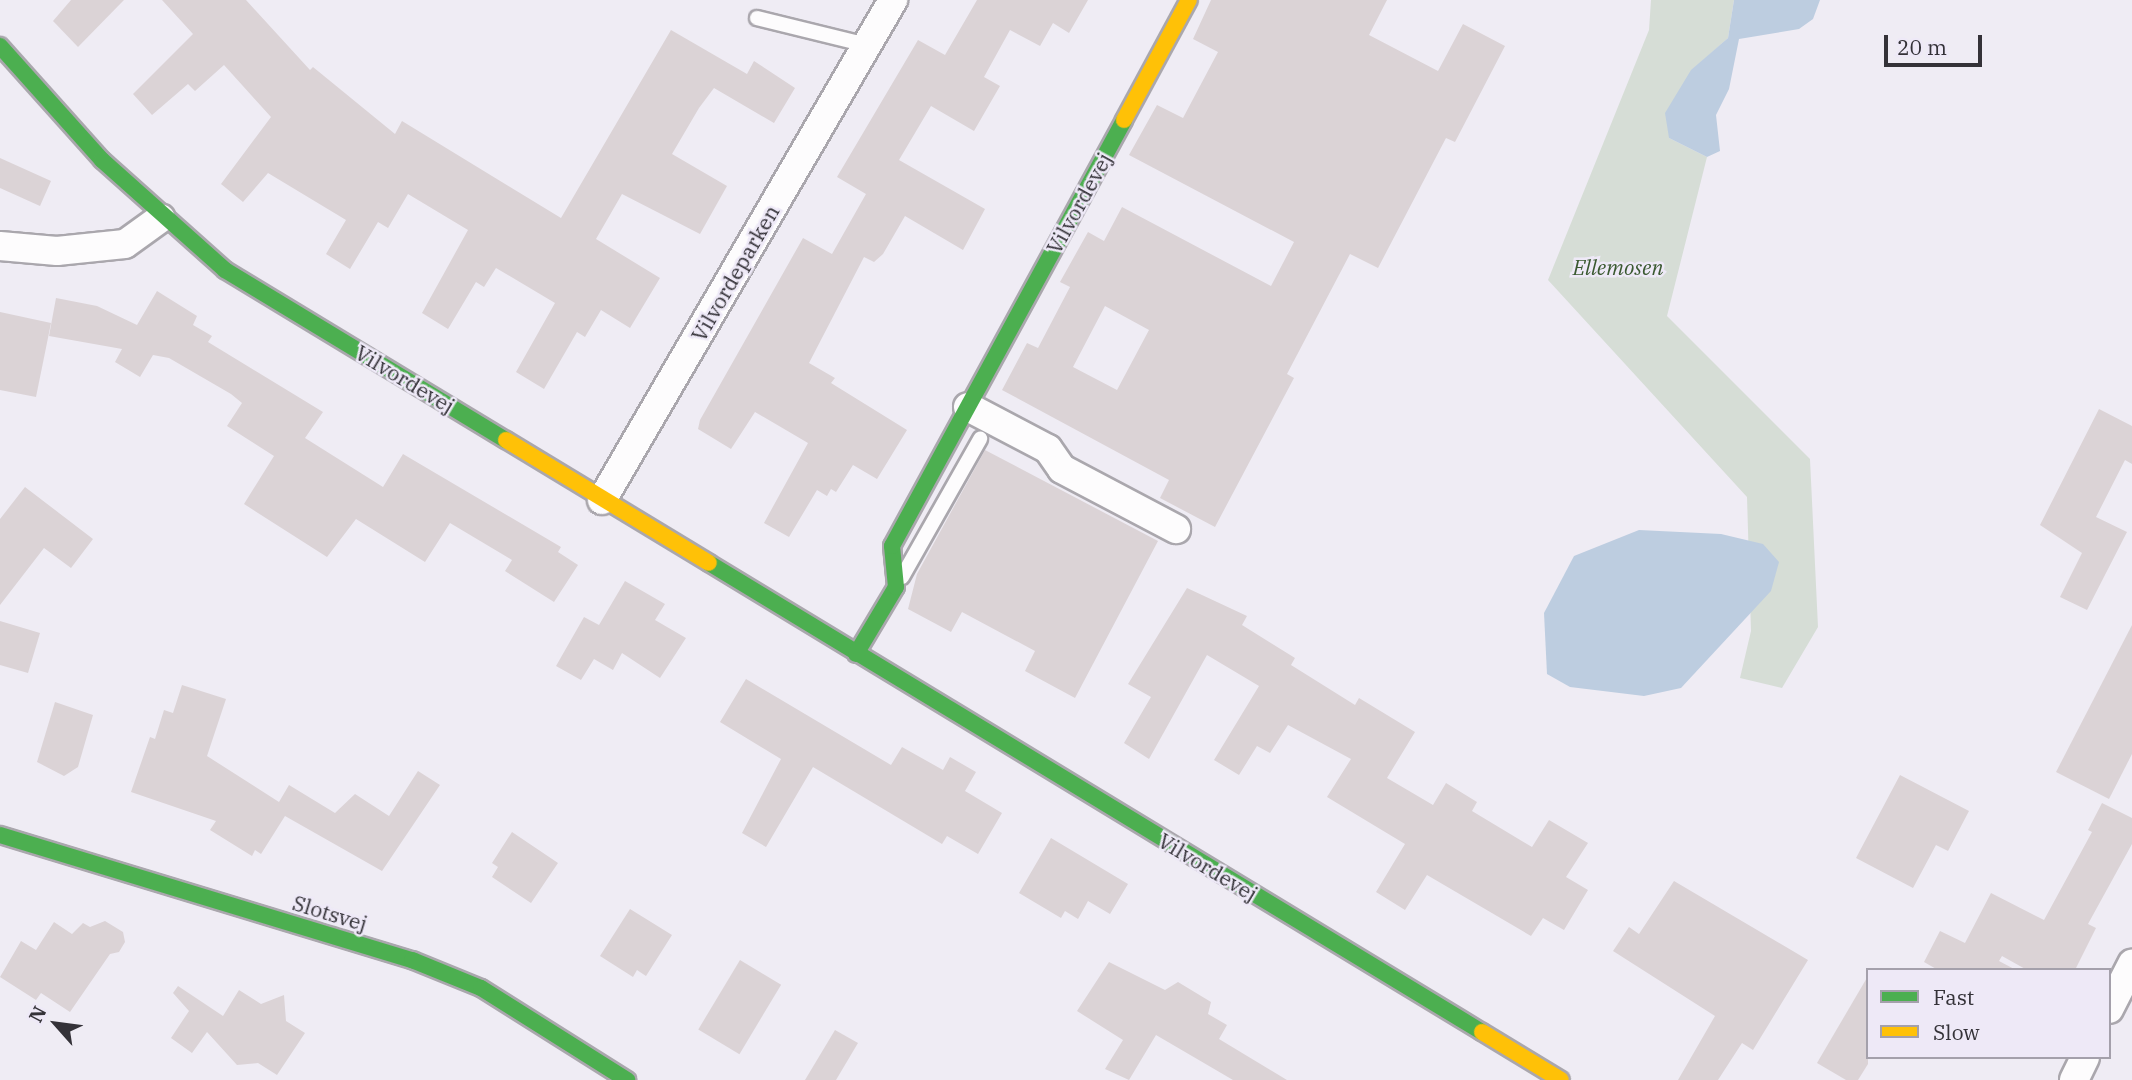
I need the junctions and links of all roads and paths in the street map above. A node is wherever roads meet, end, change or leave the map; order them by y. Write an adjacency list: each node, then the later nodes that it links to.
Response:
1 (893, 0): 4 (street, Vilvordeparken)
2 (1189, 0): 8 (street, Vilvordevej)
3 (757, 18): 4 (lane)
4 (867, 45): 10 (street, Vilvordeparken)
5 (0, 46): 6 (street, Vilvordevej)
6 (160, 218): 7 (street); 10 (street, Vilvordevej)
7 (0, 246)
8 (968, 407): 11 (street); 12 (street, Vilvordevej)
9 (980, 439): 12 (lane)
10 (602, 500): 13 (street, Vilvordevej)
11 (1176, 529)
12 (896, 587): 13 (street)
13 (856, 654): 19 (street, Vilvordevej)
14 (0, 835): 18 (street, Slotsvej)
15 (2131, 970): 16 (street)
16 (2111, 1005)
17 (2084, 1059): 20 (street)
18 (627, 1080)
19 (1561, 1080)
20 (2074, 1080)

